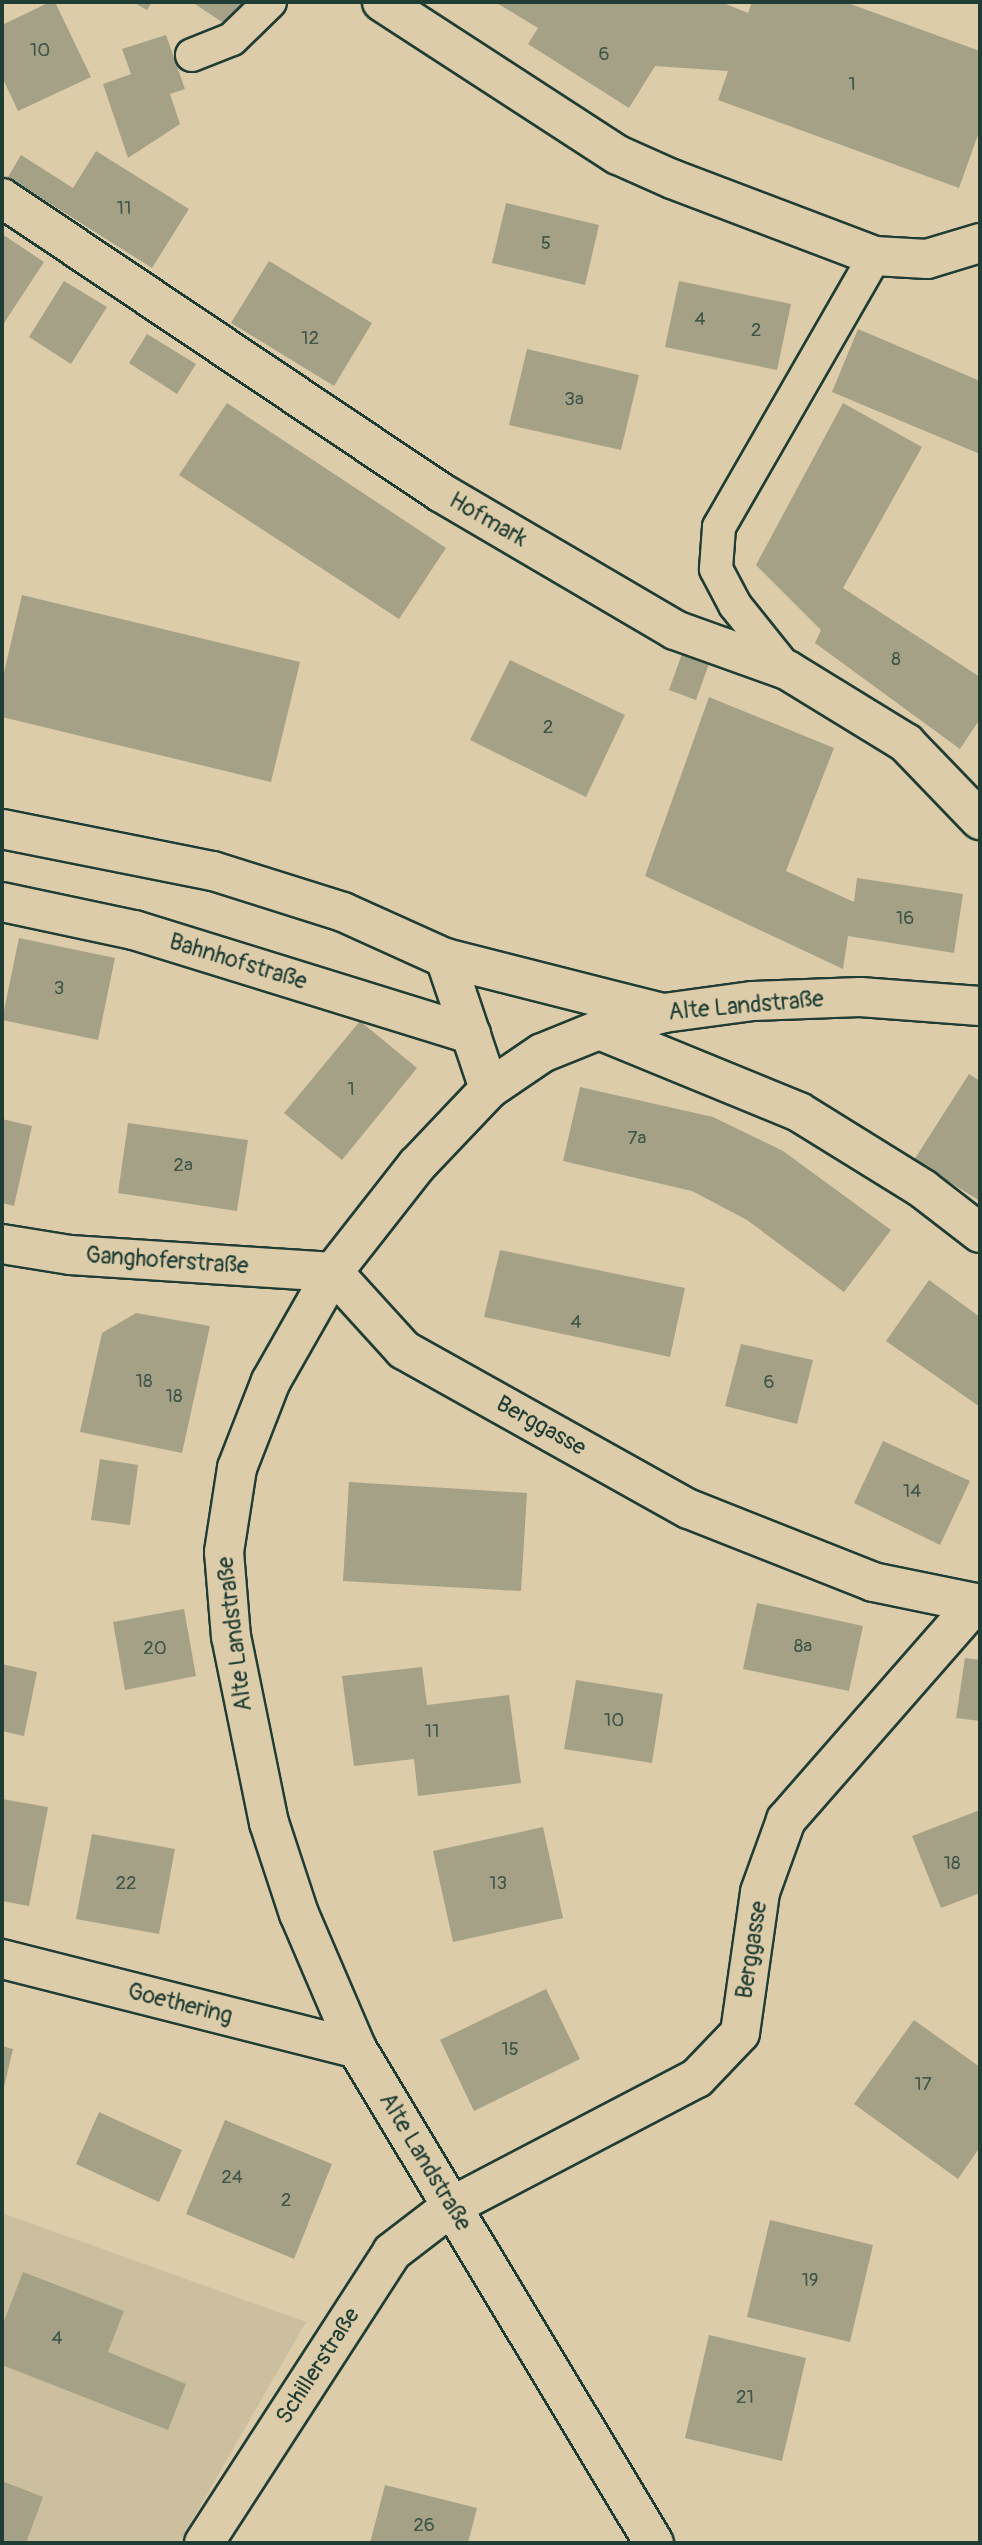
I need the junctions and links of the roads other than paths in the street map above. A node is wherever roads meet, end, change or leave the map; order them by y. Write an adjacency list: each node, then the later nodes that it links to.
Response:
1 (270, 2): 3 (lane)
2 (382, 2): 6 (street)
3 (192, 55)
4 (2, 198): 7 (street, Hofmark)
5 (980, 243): 6 (street)
6 (874, 256): 7 (lane)
7 (787, 670): 8 (street, Hofmark)
8 (980, 820)
9 (2, 829): 11 (street)
10 (2, 902): 15 (street, Bahnhofstraße)
11 (445, 958): 13 (street); 15 (street)
12 (980, 1006): 13 (street, Alte Landstraße)
13 (664, 1013): 14 (street, Alte Landstraße)
14 (599, 1030): 16 (street, Alte Landstraße); 17 (street)
15 (471, 1034): 16 (street)
16 (489, 1089): 19 (street, Alte Landstraße)
17 (980, 1233)
18 (2, 1244): 19 (street, Ganghoferstraße)
19 (333, 1272): 20 (street, Berggasse); 22 (street, Alte Landstraße)
20 (978, 1604): 23 (street, Berggasse)
21 (2, 1959): 22 (street, Goethering)
22 (357, 2049): 23 (street, Alte Landstraße)
23 (452, 2206): 24 (street, Schillerstraße); 25 (street, Alte Landstraße)
24 (204, 2543)
25 (654, 2543)

